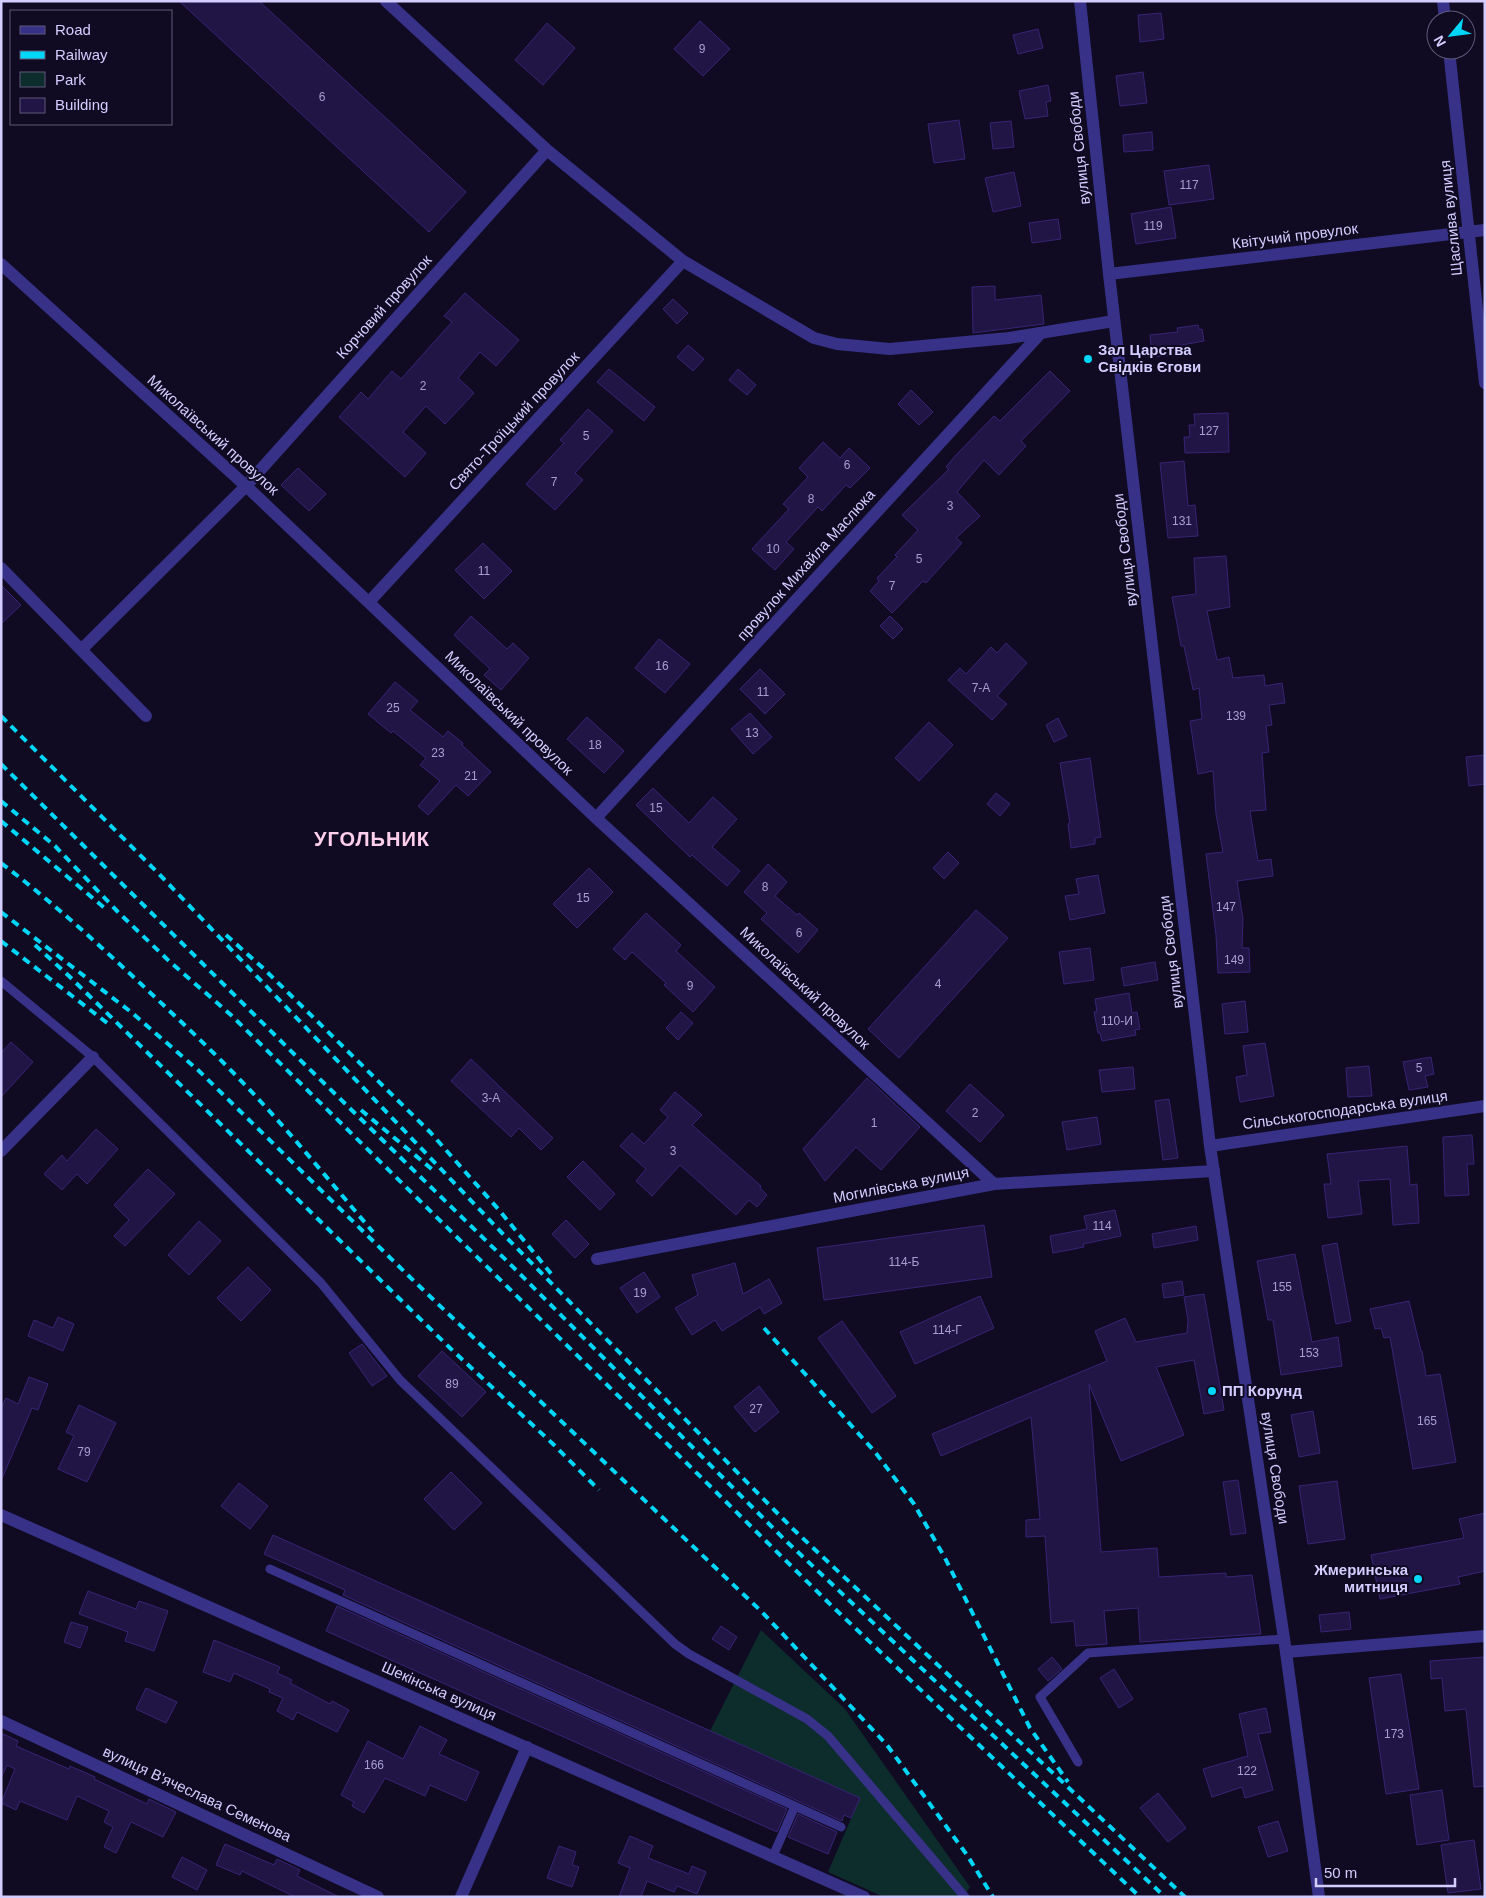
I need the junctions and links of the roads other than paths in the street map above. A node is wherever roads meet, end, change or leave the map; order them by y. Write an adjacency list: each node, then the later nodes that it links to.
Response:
1 (386, 1): 4 (street)
2 (1080, 1): 9 (street, вулиця Свободи)
3 (1450, 60): 6 (street, Щаслива вулиця)
4 (547, 150): 7 (street); 13 (street, Корчовий провулок)
5 (1485, 230): 6 (street, Квітучий провулок)
6 (1469, 232): 9 (street, Квітучий провулок); 12 (street, Щаслива вулиця)
7 (683, 261): 11 (street); 15 (street, Свято-Троїцький провулок)
8 (1, 264): 13 (street, Миколаївський провулок)
9 (1109, 274): 10 (street, вулиця Свободи)
10 (1114, 321): 11 (street); 22 (street, вулиця Свободи)
11 (1040, 334): 18 (street, провулок Михайла Маслюка)
12 (1485, 383)
13 (246, 486): 15 (street, Миколаївський провулок); 16 (street, Корчовий провулок)
14 (1, 568): 16 (street)
15 (369, 602): 18 (street, Миколаївський провулок)
16 (82, 649): 17 (street)
17 (146, 716)
18 (596, 818): 25 (street, Миколаївський провулок)
19 (1, 981): 20 (lane)
20 (93, 1057): 23 (street); 40 (lane)
21 (1485, 1106): 22 (street, Сільськогосподарська вулиця)
22 (1210, 1146): 24 (street, вулиця Свободи)
23 (1, 1151)
24 (1214, 1171): 25 (street, Могилівська вулиця); 30 (street, вулиця Свободи)
25 (994, 1184): 26 (street, Могилівська вулиця)
26 (597, 1259)
27 (1, 1515): 32 (street, Шекінська вулиця)
28 (270, 1570): 34 (lane)
29 (1485, 1636): 30 (street)
30 (1285, 1645): 33 (lane); 41 (street, вулиця Свободи)
31 (1, 1721): 37 (street, вулиця В'ячеслава Семенова)
32 (527, 1748): 36 (street, Шекінська вулиця); 38 (street)
33 (1078, 1762)
34 (795, 1806): 35 (lane); 36 (lane)
35 (841, 1827)
36 (773, 1856): 39 (street, Шекінська вулиця)
37 (378, 1897)
38 (461, 1897)
39 (864, 1897)
40 (965, 1897)
41 (1319, 1897)

